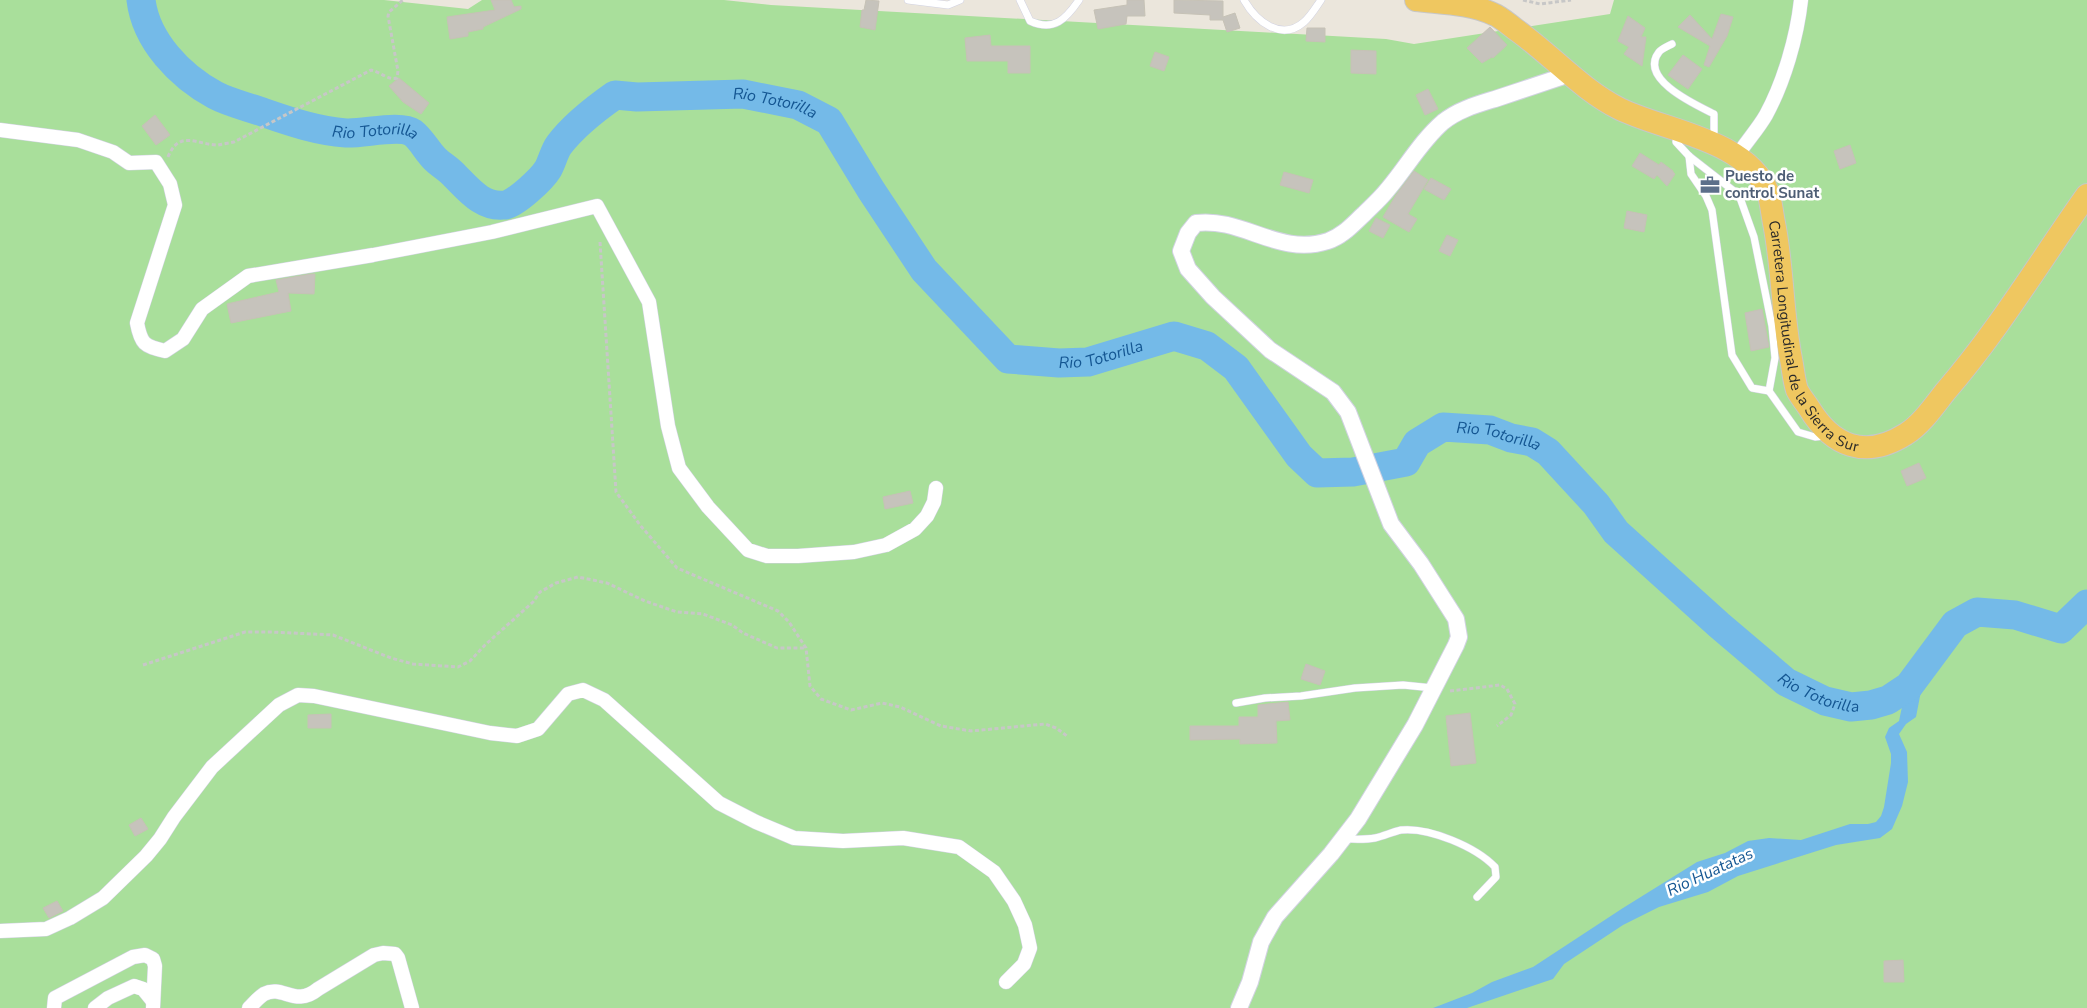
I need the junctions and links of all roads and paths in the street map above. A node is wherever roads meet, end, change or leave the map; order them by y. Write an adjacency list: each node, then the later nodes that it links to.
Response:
1 (403, 0): 19 (path)
2 (908, 0): 3 (lane)
3 (960, 0)
4 (1020, 0): 5 (lane)
5 (1080, 0)
6 (1244, 0): 7 (lane)
7 (1321, 0)
8 (1416, 0): 13 (highway, Carretera Longitudinal de la Sierra Sur)
9 (1523, 0): 10 (path)
10 (1571, 0)
11 (1801, 0): 18 (street)
12 (1672, 44): 16 (lane)
13 (1570, 74): 15 (highway, Carretera Longitudinal de la Sierra Sur); 26 (street)
14 (0, 130): 19 (street)
15 (1677, 130): 16 (highway, Carretera Longitudinal de la Sierra Sur); 17 (lane)
16 (1713, 144): 18 (highway, Carretera Longitudinal de la Sierra Sur)
17 (1689, 156): 21 (lane); 21 (lane)
18 (1737, 156): 22 (highway, Carretera Longitudinal de la Sierra Sur)
19 (156, 162): 23 (street)
20 (2087, 195): 22 (highway, Carretera Longitudinal de la Sierra Sur)
21 (1769, 391): 22 (lane)
22 (1830, 435)
23 (936, 488)
24 (806, 648): 25 (path)
25 (142, 664)
26 (1433, 688): 27 (lane); 28 (path); 29 (street)
27 (1236, 703)
28 (1497, 726)
29 (1341, 839): 30 (lane); 38 (street)
30 (1477, 897)
31 (0, 931): 32 (street)
32 (1006, 982)
33 (153, 1004): 34 (street); 35 (street)
34 (54, 1008)
35 (95, 1008)
36 (249, 1008): 37 (street)
37 (412, 1008)
38 (1239, 1008)

